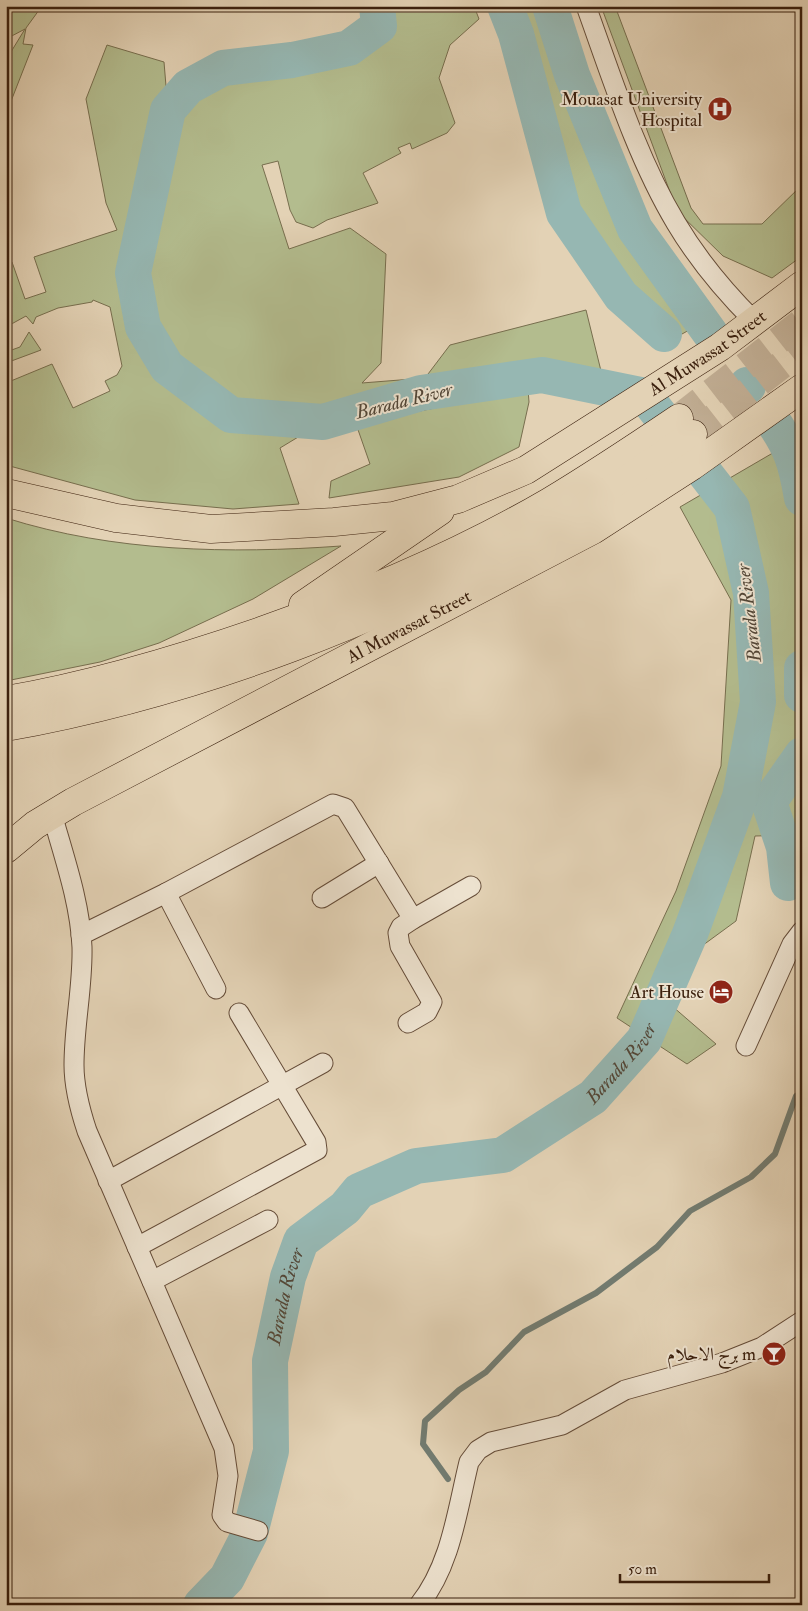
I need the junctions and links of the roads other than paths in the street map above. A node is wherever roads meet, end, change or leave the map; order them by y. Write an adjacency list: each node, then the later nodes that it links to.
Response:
1 (586, 6): 3 (street)
2 (802, 285): 3 (main road, Al Muwassat Street)
3 (754, 321): 6 (main road, Al Muwassat Street)
4 (802, 388): 7 (main road, Al Muwassat Street)
5 (6, 493): 6 (main road, Al Muwassat Street)
6 (458, 499): 8 (main road)
7 (415, 608): 8 (main road, Al Muwassat Street); 10 (main road, Al Muwassat Street); 12 (main road, Al Muwassat Street)
8 (270, 628): 10 (main road, Al Muwassat Street)
9 (6, 700): 10 (main road)
10 (70, 700): 11 (main road, Al Muwassat Street)
11 (6, 727)
12 (52, 814): 13 (main road, Al Muwassat Street); 20 (street)
13 (6, 848)
14 (379, 863): 16 (street); 17 (street); 18 (street)
15 (472, 886): 18 (street)
16 (166, 893): 20 (street); 21 (street)
17 (322, 898)
18 (413, 919): 23 (street)
19 (802, 931): 24 (street)
20 (81, 935): 27 (street)
21 (216, 989)
22 (239, 1012): 26 (street)
23 (408, 1023)
24 (746, 1046)
25 (323, 1063): 26 (street)
26 (282, 1086): 27 (street); 29 (street)
27 (108, 1181): 29 (street)
28 (268, 1220): 30 (street)
29 (137, 1247): 30 (street)
30 (152, 1281): 32 (street)
31 (802, 1321): 33 (street)
32 (258, 1530)
33 (419, 1605)

